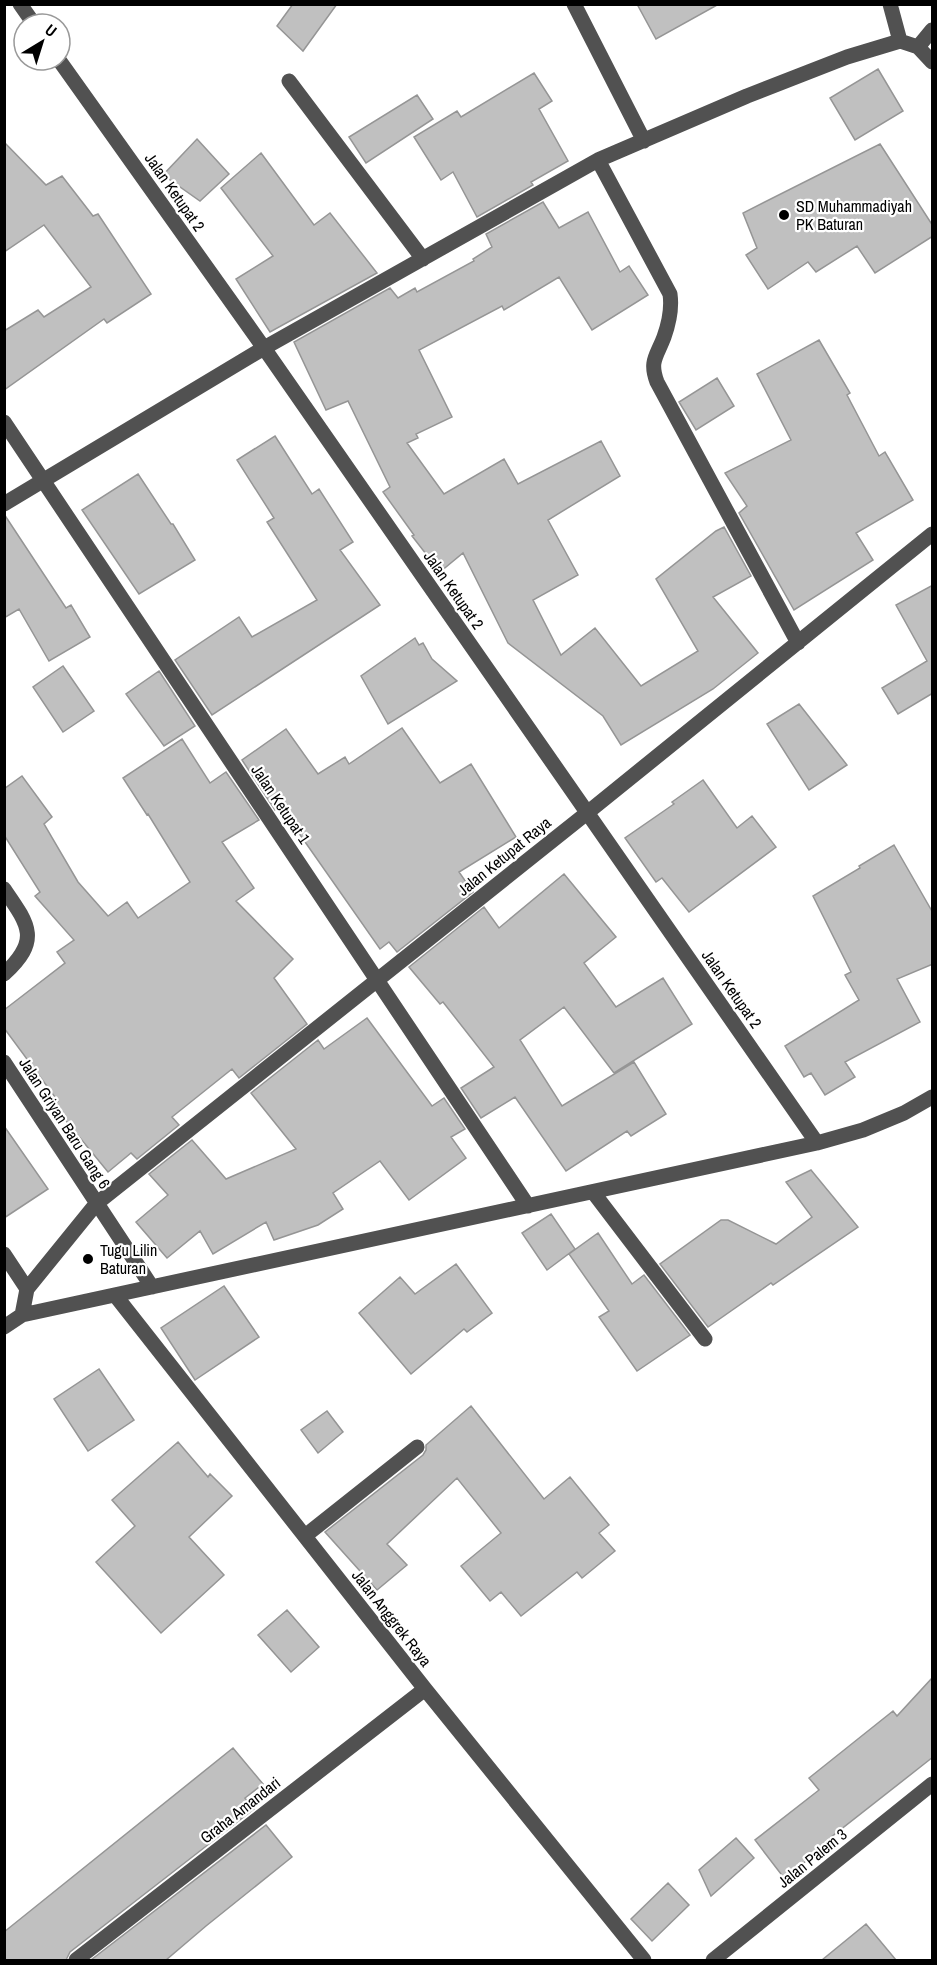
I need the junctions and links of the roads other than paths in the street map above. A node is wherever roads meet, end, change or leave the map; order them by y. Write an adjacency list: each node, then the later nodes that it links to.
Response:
1 (574, 4): 9 (street)
2 (890, 4): 4 (street)
3 (933, 30): 5 (street)
4 (900, 41): 5 (street); 9 (street)
5 (918, 47): 6 (street)
6 (933, 62)
7 (68, 72): 12 (street, Jalan Ketupat 2)
8 (289, 81): 11 (street)
9 (644, 141): 10 (street)
10 (598, 160): 11 (street); 17 (street)
11 (423, 260): 12 (street)
12 (264, 348): 14 (street); 18 (street, Jalan Ketupat 2)
13 (4, 422): 14 (street, Jalan Ketupat 1)
14 (42, 480): 15 (street); 21 (street, Jalan Ketupat 1)
15 (4, 504)
16 (933, 534): 17 (street, Jalan Ketupat Raya)
17 (798, 643): 18 (street, Jalan Ketupat Raya)
18 (587, 813): 21 (street, Jalan Ketupat Raya); 24 (street, Jalan Ketupat 2)
19 (4, 889): 20 (street)
20 (4, 974)
21 (377, 980): 26 (street, Jalan Ketupat Raya); 27 (street, Jalan Ketupat 1)
22 (4, 1062): 26 (street, Jalan Griyan Baru Gang 6)
23 (933, 1097): 24 (street)
24 (817, 1143): 25 (street)
25 (593, 1192): 27 (street); 34 (street)
26 (96, 1203): 29 (street, Jalan Griyan Baru Gang 6); 30 (street, Jalan Ketupat Raya)
27 (528, 1206): 29 (street)
28 (4, 1254): 30 (street)
29 (152, 1287): 31 (street)
30 (27, 1289): 32 (street)
31 (115, 1295): 32 (street); 36 (street, Jalan Anggrek Raya)
32 (22, 1315): 33 (street)
33 (4, 1326)
34 (705, 1340)
35 (417, 1448): 36 (street)
36 (305, 1536): 37 (street, Jalan Anggrek Raya)
37 (426, 1689): 39 (street, Graha Amandari); 40 (street, Jalan Anggrek Raya)
38 (933, 1784): 41 (street, Jalan Palem 3)
39 (76, 1960)
40 (644, 1960)
41 (713, 1960)

